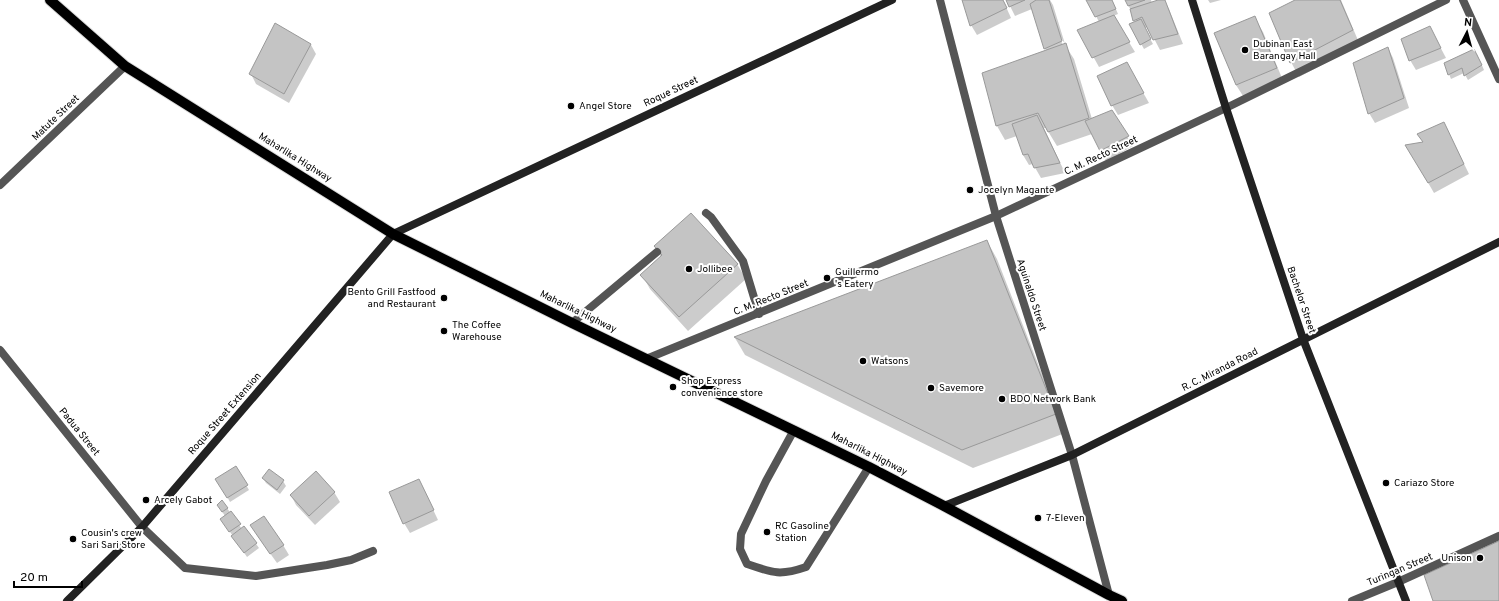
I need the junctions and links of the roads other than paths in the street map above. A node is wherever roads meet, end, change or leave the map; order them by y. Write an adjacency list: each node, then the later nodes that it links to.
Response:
1 (50, 0): 7 (main road, Maharlika Highway)
2 (892, 0): 13 (street, Roque Street)
3 (940, 0): 12 (street, Aguinaldo Street)
4 (1192, 0): 9 (street, Bachelor Street)
5 (1446, 0): 9 (street, C. M. Recto Street)
6 (1463, 0): 8 (street)
7 (125, 66): 10 (street, Matute Street); 13 (main road, Maharlika Highway)
8 (1499, 79)
9 (1226, 108): 12 (street, C. M. Recto Street); 18 (street, Bachelor Street)
10 (0, 185)
11 (706, 213): 16 (street)
12 (996, 216): 16 (street, C. M. Recto Street); 22 (street, Aguinaldo Street)
13 (393, 234): 17 (main road, Maharlika Highway); 25 (street, Roque Street Extension)
14 (1499, 242): 18 (street, R. C. Miranda Road)
15 (657, 252): 17 (street)
16 (759, 314): 20 (street, C. M. Recto Street)
17 (572, 323): 20 (main road, Maharlika Highway)
18 (1303, 339): 22 (street, R. C. Miranda Road); 28 (street, Bachelor Street)
19 (0, 350): 25 (street, Padua Street)
20 (646, 359): 21 (main road, Maharlika Highway)
21 (794, 430): 23 (main road, Maharlika Highway); 23 (street)
22 (1072, 455): 24 (street, R. C. Miranda Road); 29 (street, Aguinaldo Street)
23 (868, 467): 24 (main road, Maharlika Highway)
24 (944, 506): 29 (main road, Maharlika Highway)
25 (142, 527): 27 (street, Padua Street); 30 (street, Roque Street Extension)
26 (1499, 536): 28 (street, Turingan Street)
27 (373, 550)
28 (1398, 582): 32 (street, Turingan Street); 33 (street, Bachelor Street)
29 (1109, 598): 31 (main road, Maharlika Highway)
30 (67, 601)
31 (1122, 601)
32 (1352, 601)
33 (1406, 601)

